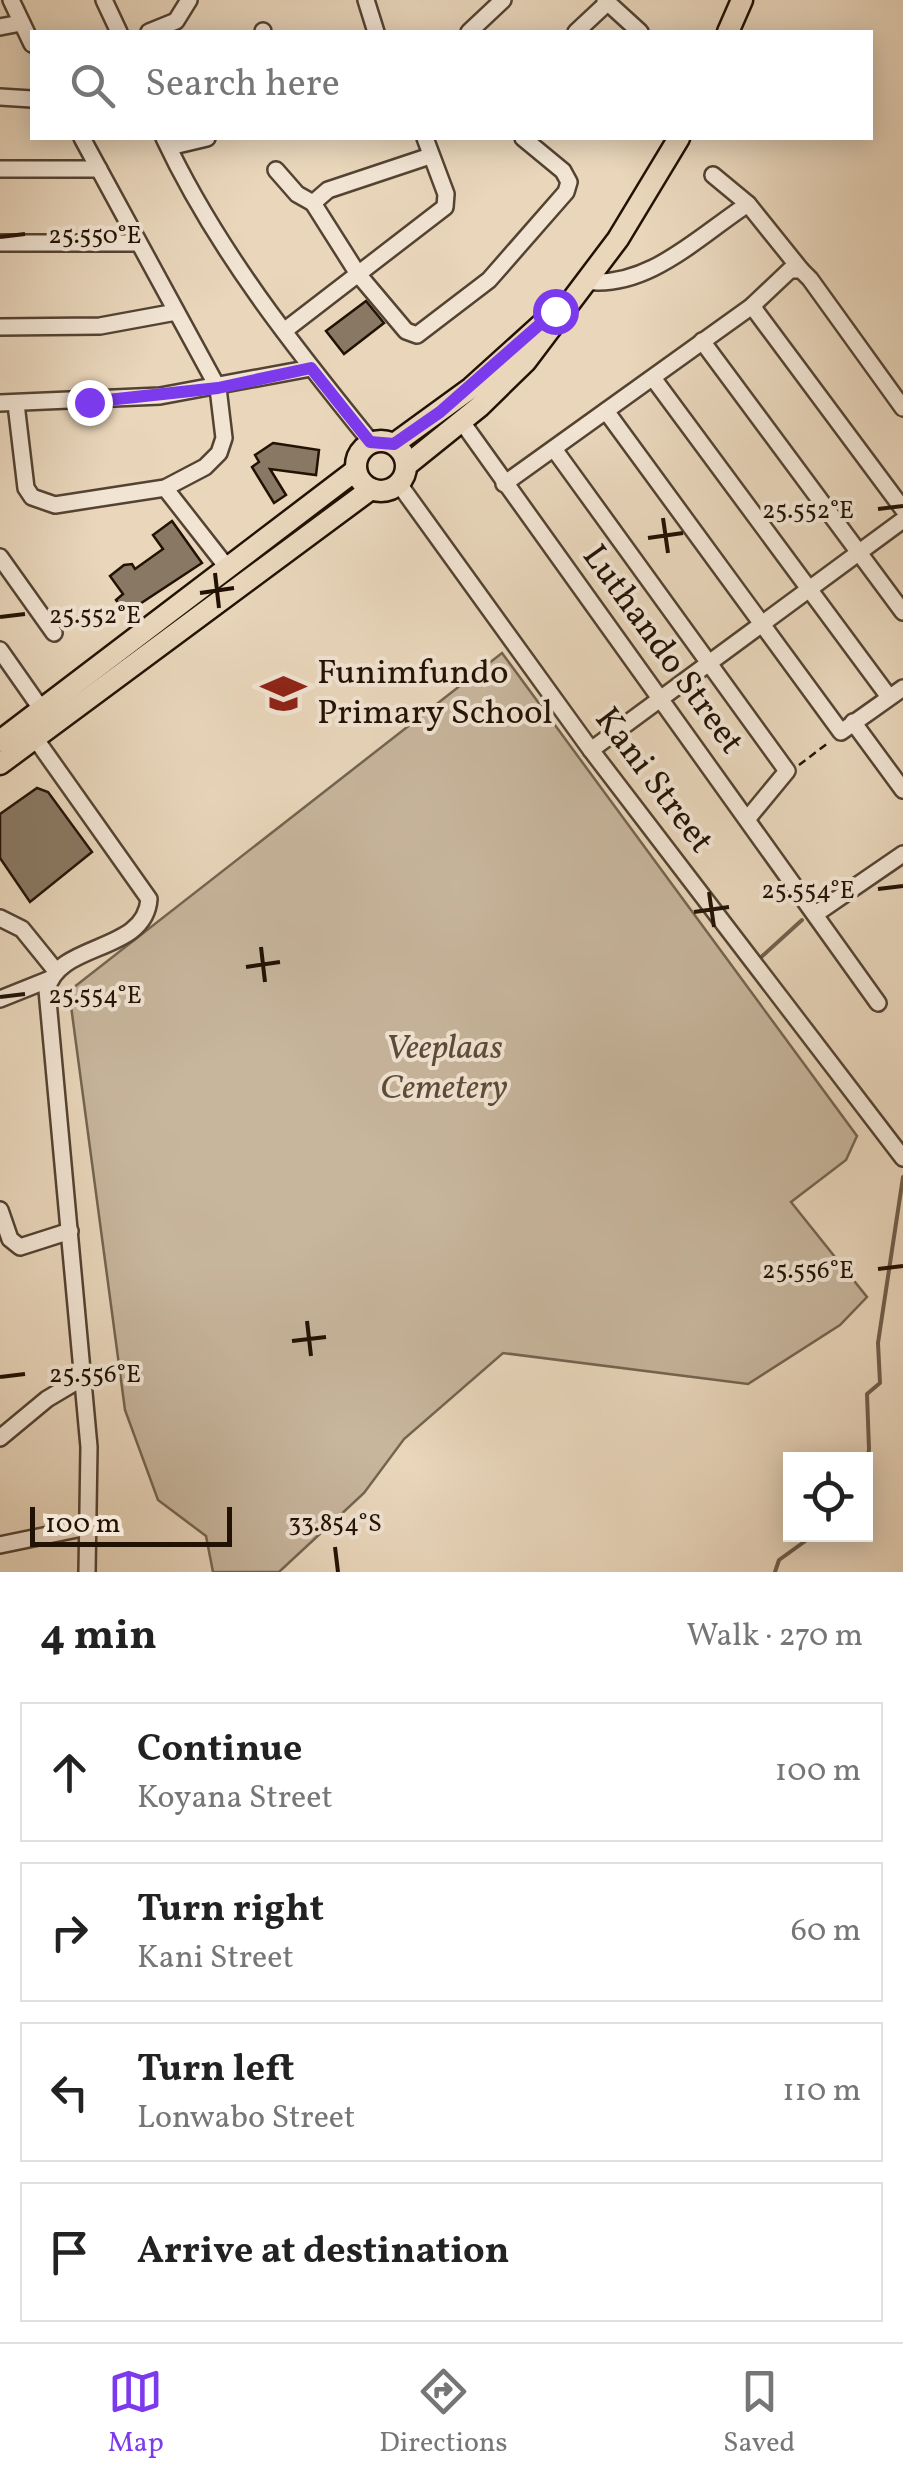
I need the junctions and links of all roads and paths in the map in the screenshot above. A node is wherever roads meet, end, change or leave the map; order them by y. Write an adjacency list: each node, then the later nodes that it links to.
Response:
1 (11, 0): 8 (street)
2 (104, 0): 10 (street)
3 (188, 0): 11 (street)
4 (366, 0): 12 (street)
5 (503, 0): 13 (street)
6 (742, 0): 16 (main road)
7 (606, 2): 14 (street); 15 (street)
8 (21, 23): 9 (street); 17 (street)
9 (0, 27)
10 (117, 30)
11 (154, 30)
12 (375, 30)
13 (471, 30)
14 (578, 30)
15 (638, 30)
16 (729, 30)
17 (30, 40)
18 (0, 98): 19 (street)
19 (30, 99)
20 (83, 140): 27 (street)
21 (427, 140): 25 (street)
22 (525, 140): 35 (street)
23 (678, 140): 36 (main road)
24 (167, 142): 40 (street)
25 (430, 156): 30 (street); 35 (street)
26 (0, 169): 27 (street)
27 (100, 169): 33 (street)
28 (276, 170): 30 (street)
29 (713, 175): 31 (street)
30 (313, 203): 35 (street)
31 (748, 204): 34 (street); 36 (street)
32 (0, 244): 33 (street)
33 (138, 244): 38 (street)
34 (800, 270): 37 (street); 46 (street)
35 (358, 274): 40 (street)
36 (579, 287): 48 (main road); 50 (main road)
37 (752, 306): 41 (street); 57 (street)
38 (176, 312): 39 (street); 44 (street)
39 (0, 327)
40 (284, 331): 42 (street)
41 (702, 342): 43 (street); 59 (street)
42 (311, 368): 44 (street); 49 (street)
43 (654, 378): 47 (street); 62 (street)
44 (218, 388): 45 (street); 55 (street)
45 (8, 404): 55 (street)
46 (903, 408)
47 (606, 411): 51 (street); 64 (street)
48 (462, 422): 53 (main road); 54 (street, Luthando Street)
49 (370, 442): 50 (main road); 52 (main road)
50 (394, 444): 53 (main road)
51 (554, 449): 54 (street); 67 (street)
52 (356, 470): 56 (main road); 61 (main road)
53 (403, 474): 56 (main road); 74 (street, Kani Street)
54 (504, 484): 69 (street, Luthando Street)
55 (166, 488): 61 (street)
56 (371, 489): 72 (main road)
57 (903, 509)
58 (903, 520): 59 (street)
59 (860, 552): 62 (street); 63 (street)
60 (0, 557): 65 (street)
61 (226, 566): 70 (main road)
62 (810, 590): 64 (street); 68 (street)
63 (903, 612)
64 (762, 624): 67 (street); 71 (street)
65 (54, 633)
66 (0, 650): 70 (street)
67 (712, 662): 69 (street); 76 (street)
68 (896, 693): 71 (street)
69 (660, 699): 74 (street); 78 (street, Luthando Street)
70 (42, 710): 73 (main road)
71 (847, 727): 76 (path); 77 (street)
72 (34, 738): 75 (main road); 82 (street)
73 (0, 741)
74 (591, 750): 85 (street, Kani Street)
75 (0, 764)
76 (787, 771): 78 (street)
77 (903, 790)
78 (749, 818): 80 (street, Luthando Street)
79 (903, 854): 80 (street)
80 (817, 913): 84 (street, Luthando Street)
81 (0, 918): 82 (street)
82 (53, 974): 83 (street); 87 (street)
83 (0, 999)
84 (878, 1002)
85 (903, 1158)
86 (1, 1215): 87 (street)
87 (70, 1231): 88 (street)
88 (84, 1377): 89 (street); 90 (street)
89 (0, 1438)
90 (87, 1527): 91 (street); 92 (street)
91 (0, 1545)
92 (87, 1572)

